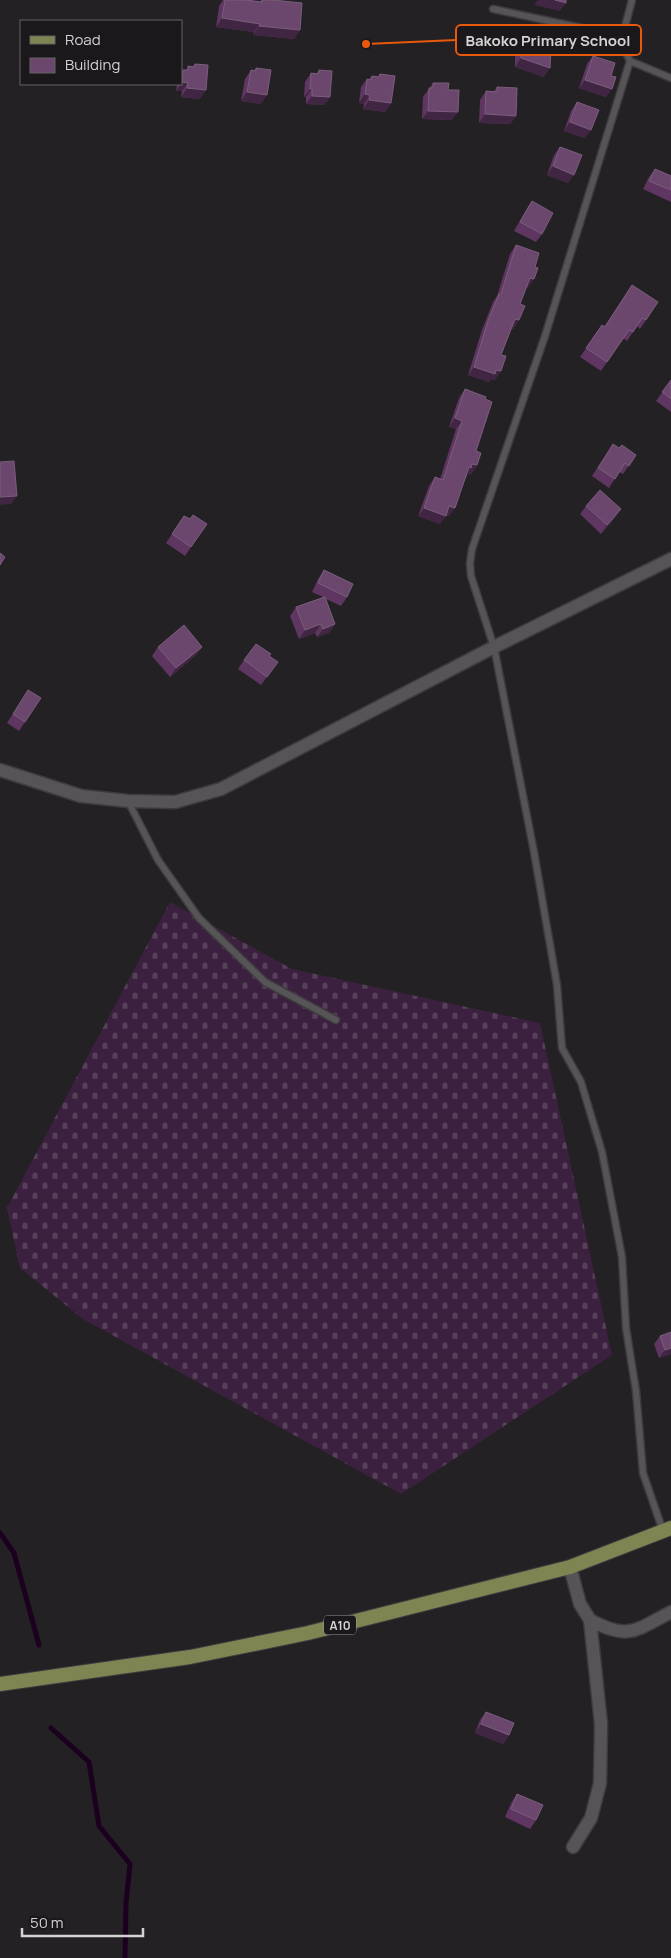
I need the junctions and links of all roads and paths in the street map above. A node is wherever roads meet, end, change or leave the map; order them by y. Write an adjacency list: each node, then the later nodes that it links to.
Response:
1 (632, 0): 3 (lane)
2 (493, 9): 3 (lane)
3 (621, 42): 4 (lane)
4 (630, 61): 5 (lane); 7 (lane)
5 (671, 78)
6 (671, 559): 7 (street)
7 (494, 647): 9 (street); 11 (lane)
8 (0, 770): 9 (street)
9 (128, 801): 10 (lane)
10 (336, 1020)
11 (667, 1530): 12 (main road, A10)
12 (570, 1567): 14 (street); 15 (main road, A10)
13 (671, 1612): 14 (street)
14 (590, 1620): 16 (street)
15 (0, 1684)
16 (573, 1847)

